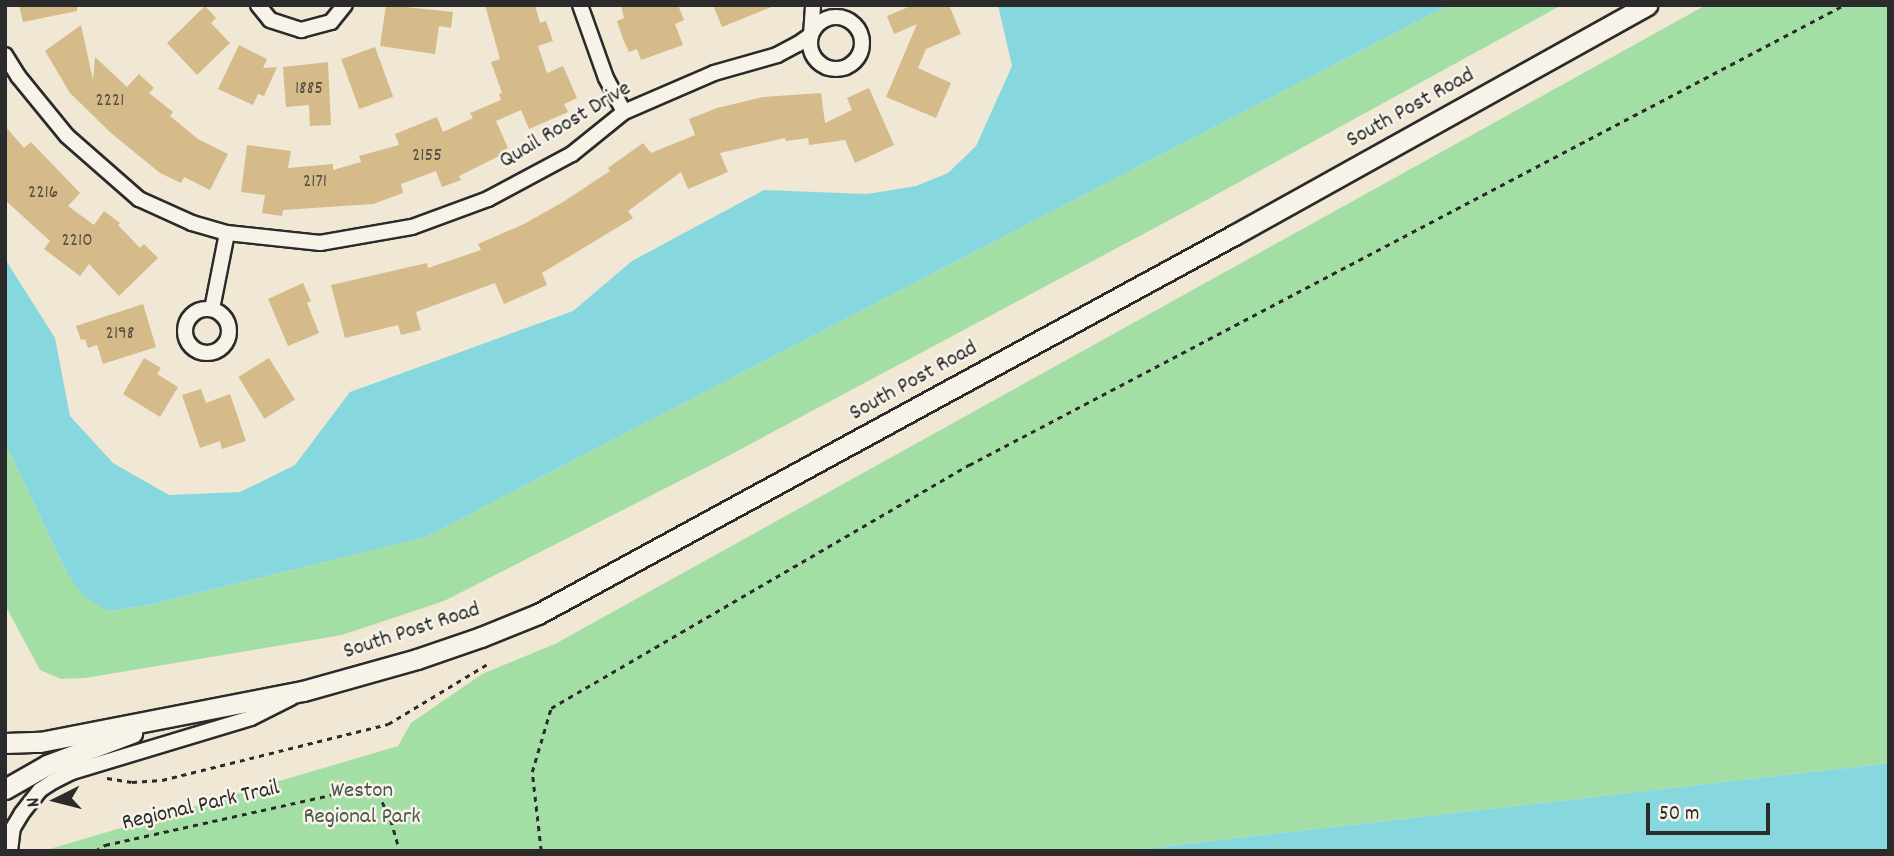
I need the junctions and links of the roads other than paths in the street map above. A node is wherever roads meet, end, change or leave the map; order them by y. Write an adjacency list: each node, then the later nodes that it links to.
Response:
1 (258, 5): 2 (street)
2 (345, 5)
3 (580, 5): 7 (street)
4 (813, 5): 7 (street, Quail Roost Drive)
5 (1647, 5): 10 (street, South Post Road)
6 (5, 55): 8 (street, Quail Roost Drive)
7 (624, 112): 8 (street, Quail Roost Drive)
8 (227, 233): 9 (street)
9 (212, 309)
10 (303, 691): 11 (street, South Post Road); 14 (street)
11 (171, 719): 12 (street, South Post Road); 13 (street, South Post Road)
12 (5, 743)
13 (5, 789)
14 (10, 851)

